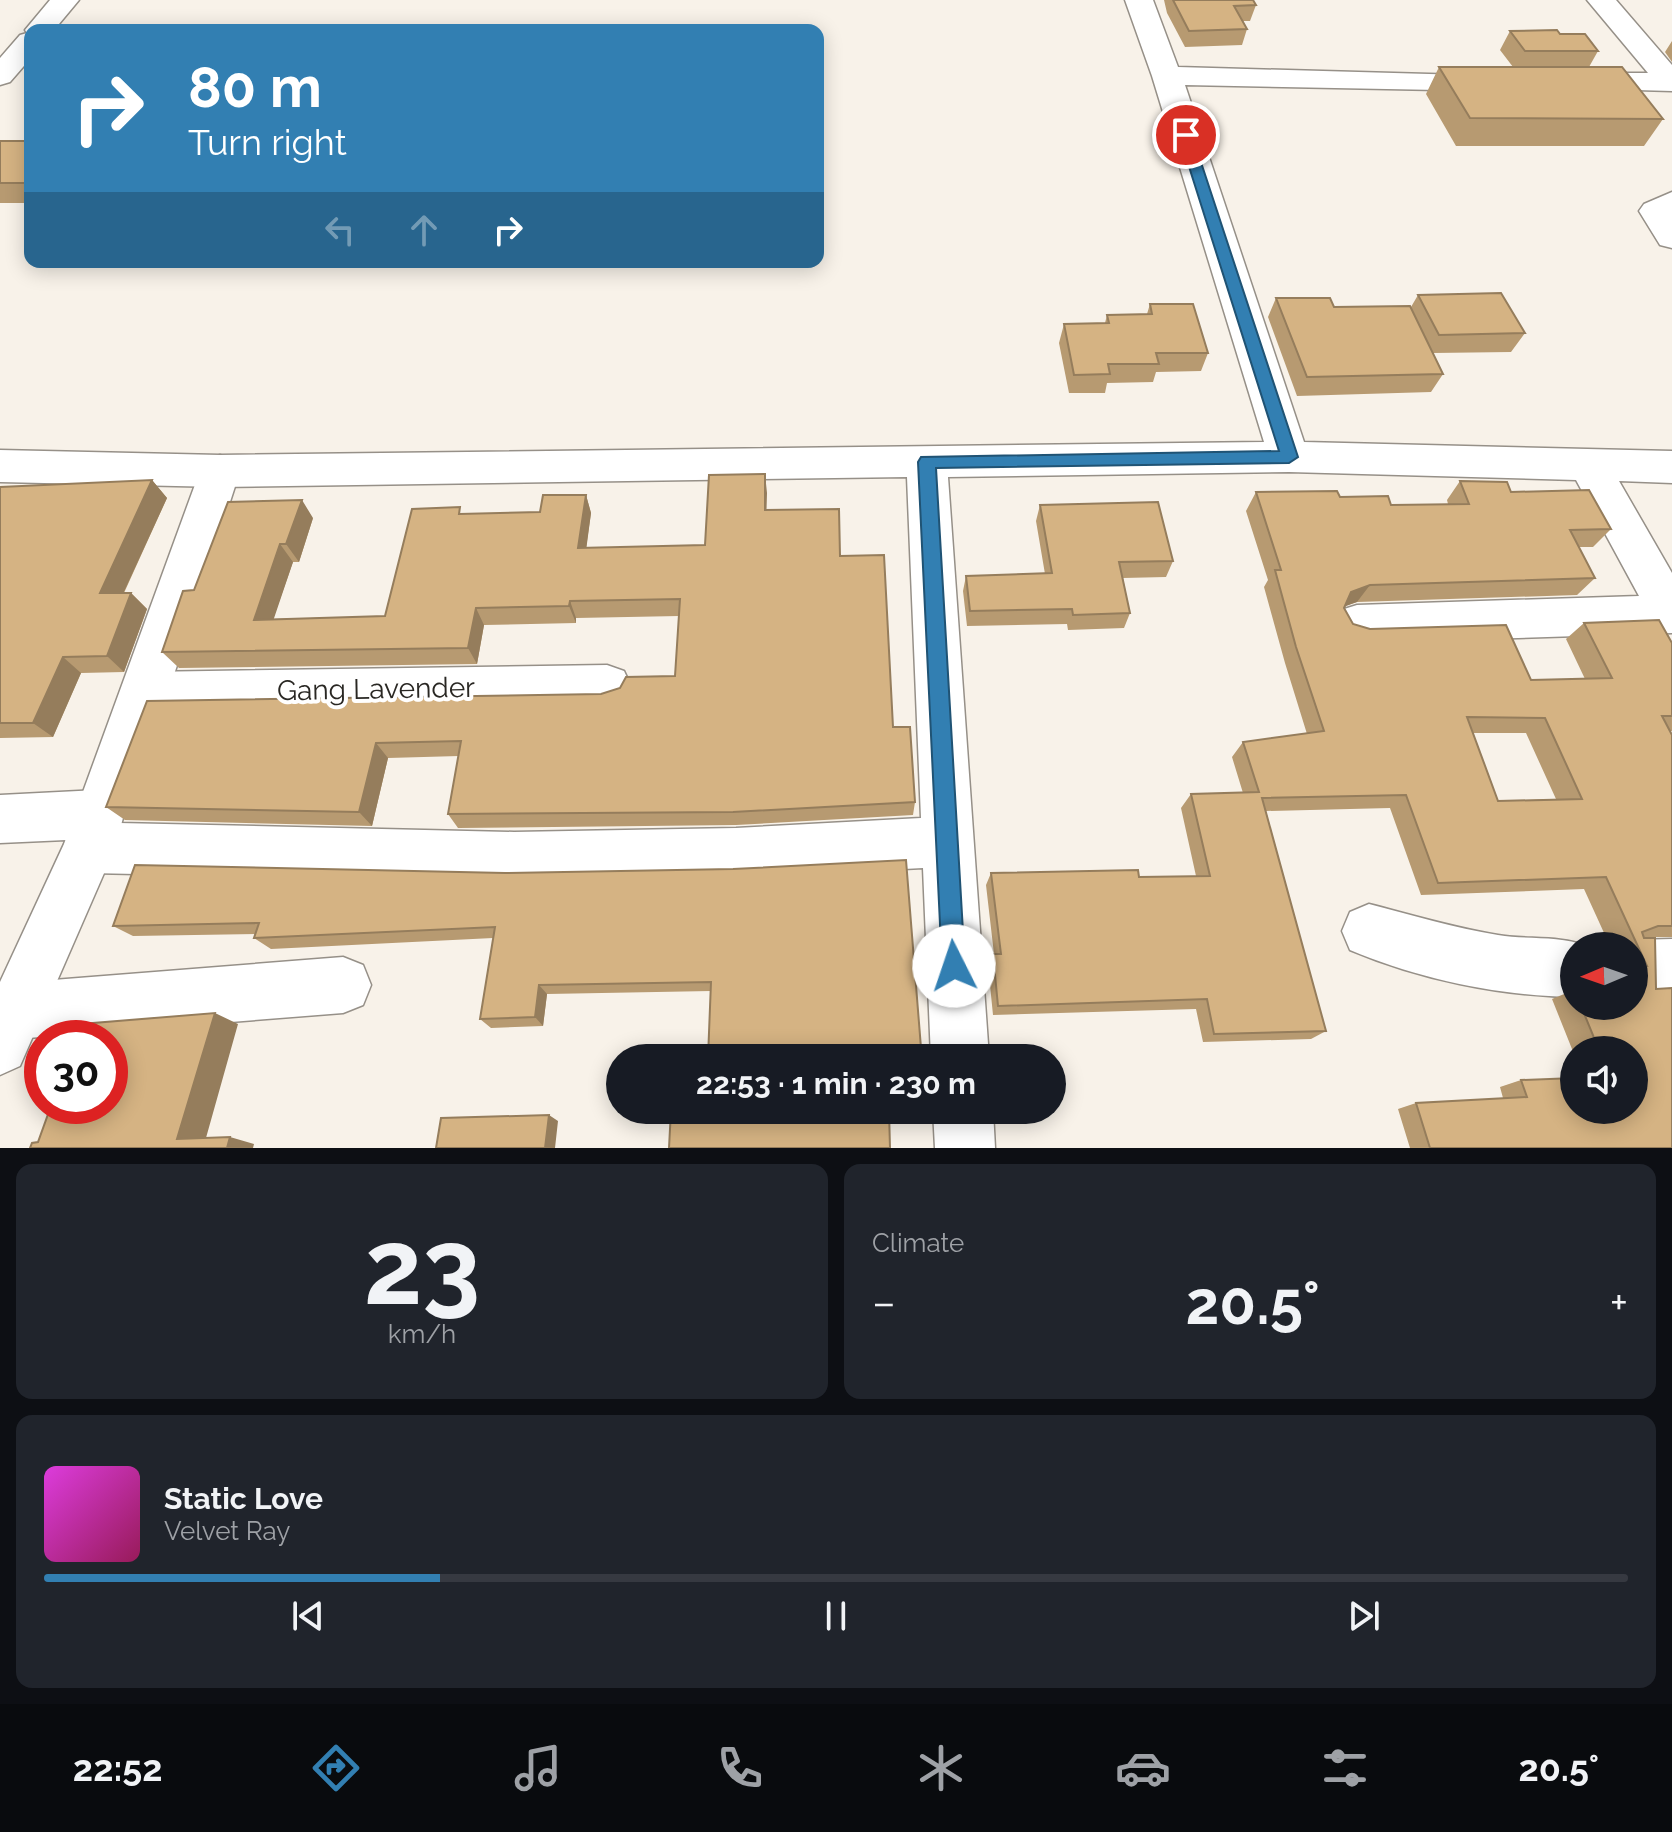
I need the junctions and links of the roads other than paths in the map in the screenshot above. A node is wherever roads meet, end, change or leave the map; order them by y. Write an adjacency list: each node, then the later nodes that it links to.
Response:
1 (65, 0): 4 (street)
2 (1139, 0): 7 (street)
3 (1601, 0): 10 (street)
4 (44, 24)
5 (24, 48): 6 (street)
6 (0, 76)
7 (1167, 76): 8 (street); 13 (street)
8 (1513, 82)
9 (1545, 82): 10 (street)
10 (1672, 82)
11 (1672, 202): 12 (street)
12 (1672, 237)
13 (1289, 457): 14 (street); 16 (street)
14 (927, 462): 18 (street); 25 (street)
15 (0, 466): 18 (street)
16 (1589, 466): 17 (street); 19 (street)
17 (1672, 467)
18 (220, 471): 22 (street)
19 (1672, 614): 20 (street)
20 (1357, 624)
21 (607, 686): 22 (street, Gang Lavender)
22 (144, 693): 24 (street)
23 (0, 819): 24 (street)
24 (93, 831): 25 (street); 31 (street)
25 (946, 842): 32 (street)
26 (1369, 931): 28 (street)
27 (1672, 967): 29 (street)
28 (1560, 968)
29 (1648, 968)
30 (343, 985): 31 (street)
31 (7, 1028)
32 (959, 1044)
33 (964, 1124): 34 (street)
34 (965, 1148)

